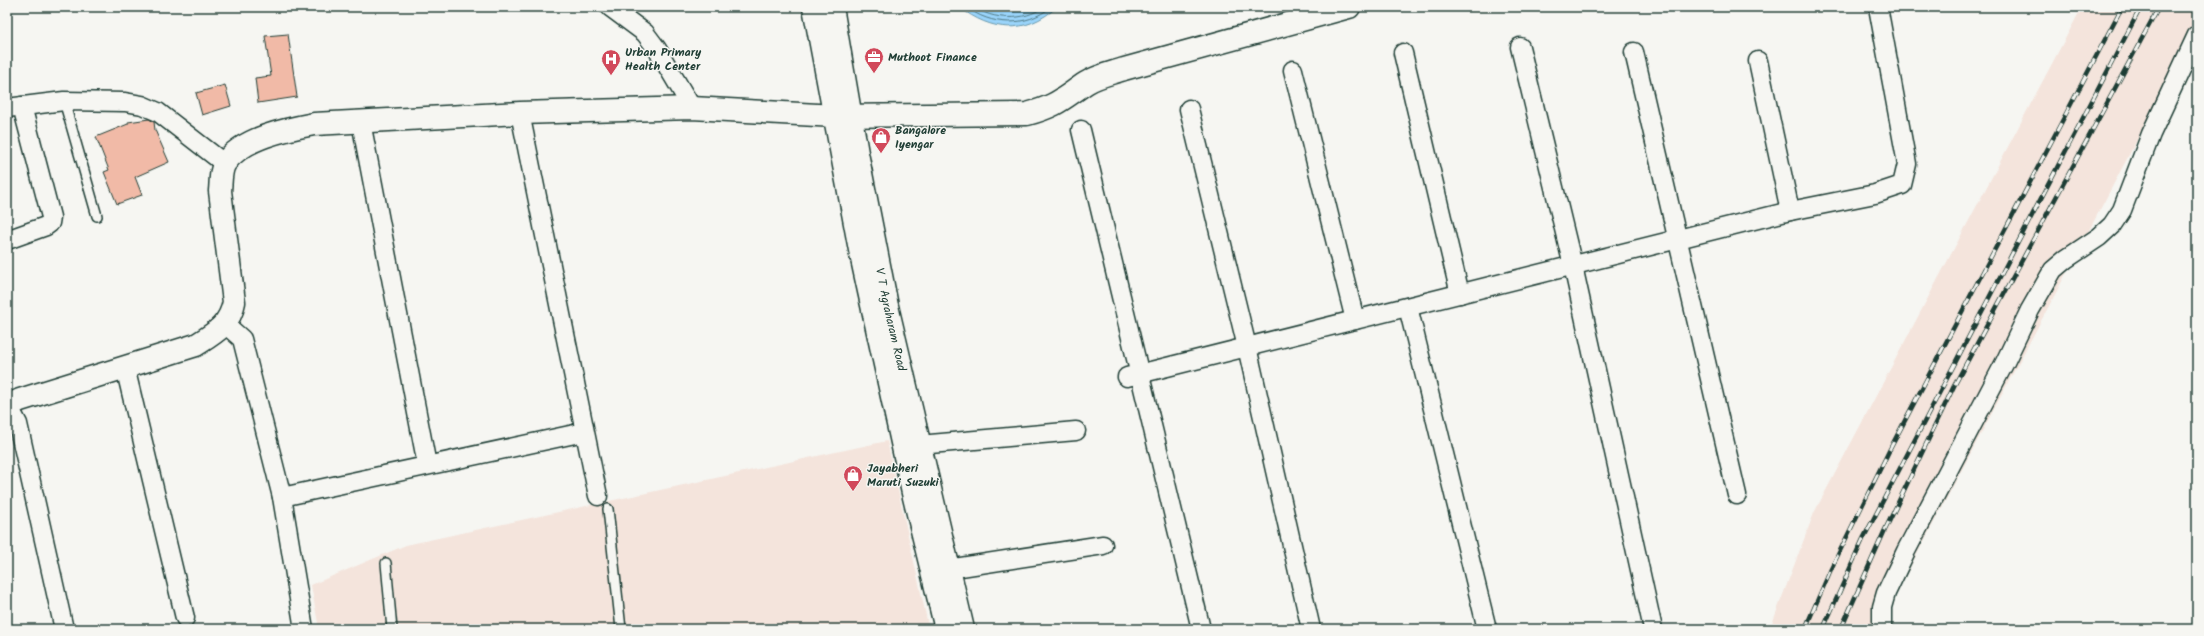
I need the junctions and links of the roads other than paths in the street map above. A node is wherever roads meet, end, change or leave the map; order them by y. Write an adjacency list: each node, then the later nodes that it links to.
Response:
1 (610, 7): 14 (street)
2 (814, 7): 17 (street)
3 (832, 7): 17 (street, V T Agraharam Road)
4 (1349, 7): 17 (street)
5 (1878, 7): 21 (street)
6 (2197, 35): 55 (street)
7 (1520, 47): 25 (street)
8 (1634, 52): 24 (street)
9 (1403, 53): 26 (street)
10 (1758, 61): 21 (street)
11 (1293, 70): 28 (street)
12 (64, 101): 13 (street); 20 (street); 22 (lane)
13 (14, 107): 23 (street)
14 (692, 108): 16 (street); 17 (street)
15 (1189, 109): 30 (street)
16 (520, 113): 18 (street); 35 (street)
17 (843, 116): 36 (street, V T Agraharam Road); 49 (street, V T Agraharam Road)
18 (361, 122): 20 (street); 37 (street)
19 (1081, 130): 32 (street)
20 (225, 164): 29 (street)
21 (1790, 211): 24 (street)
22 (97, 216)
23 (7, 240)
24 (1678, 240): 25 (street); 38 (street)
25 (1573, 266): 26 (street); 54 (street)
26 (1460, 294): 27 (street)
27 (1408, 307): 28 (street); 53 (street)
28 (1355, 320): 30 (street)
29 (225, 324): 31 (street); 39 (street)
30 (1247, 347): 32 (street); 52 (street)
31 (125, 367): 33 (street); 44 (street)
32 (1133, 376): 51 (street)
33 (7, 406): 45 (street)
34 (1076, 431): 36 (street)
35 (584, 432): 37 (street); 40 (street)
36 (919, 445): 43 (street, V T Agraharam Road)
37 (427, 466): 39 (street)
38 (1737, 495)
39 (282, 497): 46 (street)
40 (603, 503): 48 (lane)
41 (1103, 545): 43 (street)
42 (386, 563): 47 (lane)
43 (948, 568): 50 (street, V T Agraharam Road)
44 (185, 618)
45 (64, 629)
46 (304, 629)
47 (392, 629)
48 (621, 629)
49 (946, 629)
50 (963, 629)
51 (1201, 629)
52 (1312, 629)
53 (1487, 629)
54 (1653, 629)
55 (1882, 629)

